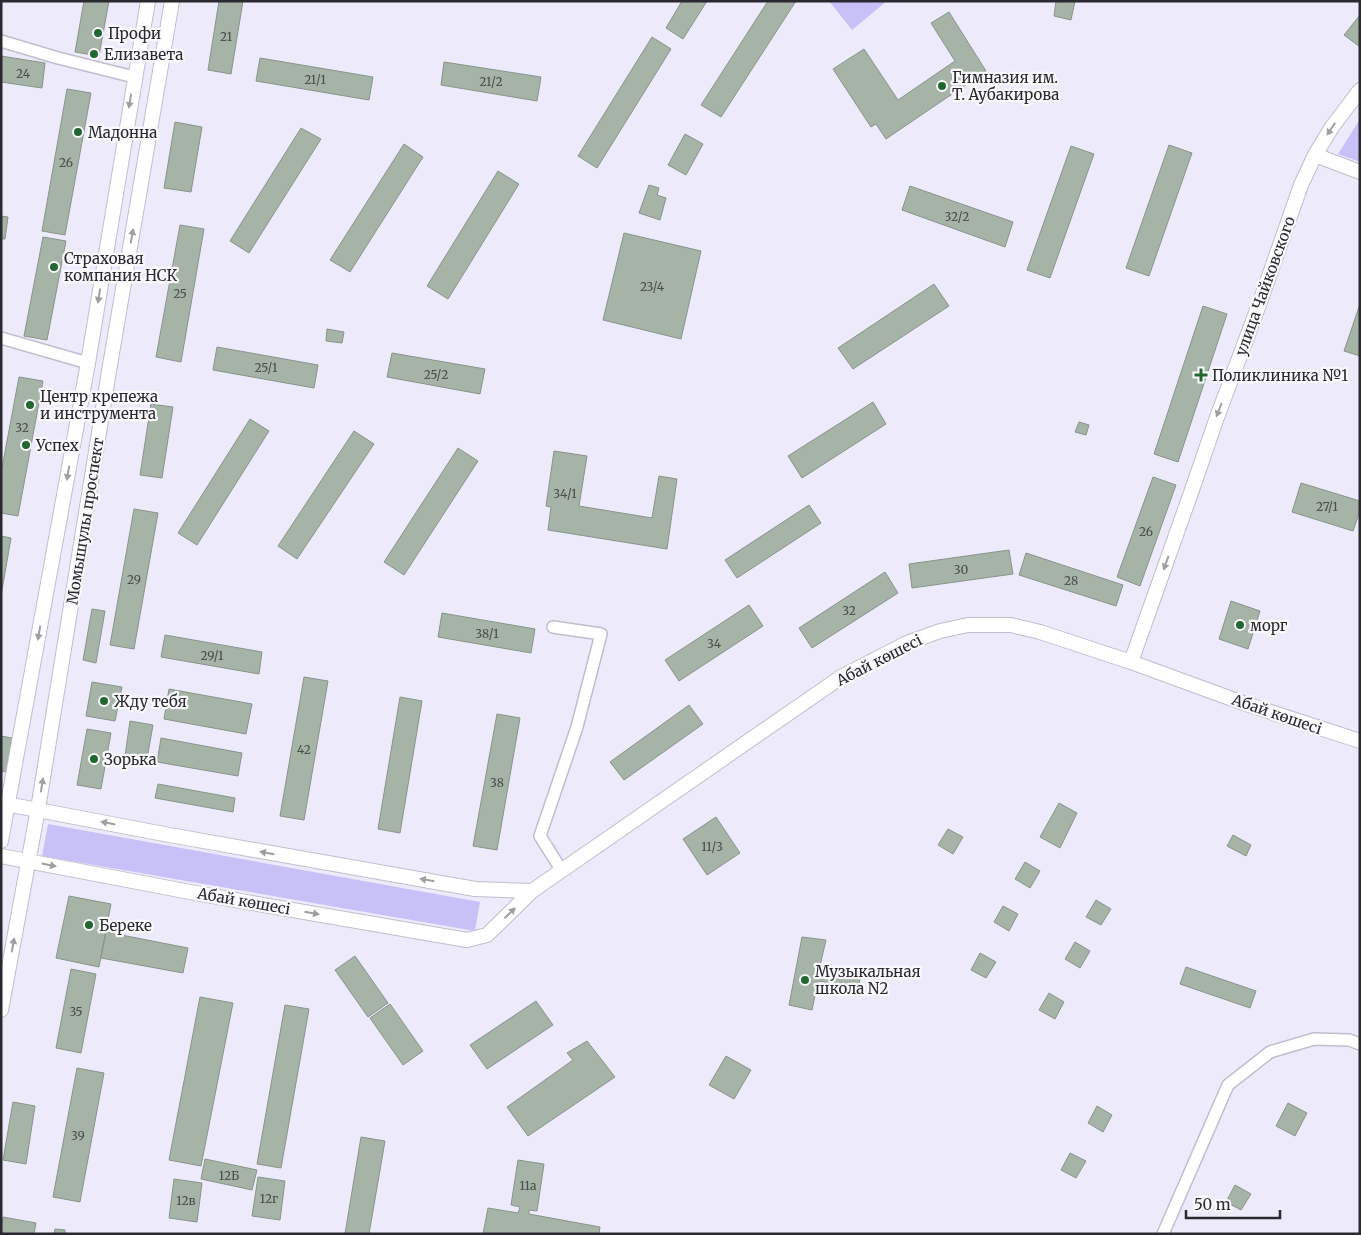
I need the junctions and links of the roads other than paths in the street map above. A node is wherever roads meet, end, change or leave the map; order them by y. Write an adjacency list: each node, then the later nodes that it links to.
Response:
1 (148, 1): 4 (street, Момышулы проспект)
2 (172, 1): 5 (street, Момышулы проспект)
3 (1, 41): 4 (street)
4 (134, 77): 5 (street); 10 (street, Момышулы проспект, one-way to 10)
5 (158, 81): 11 (street, Момышулы проспект, one-way to 5)
6 (1360, 90): 7 (street, улица Чайковского, one-way to 7)
7 (1315, 155): 8 (street); 13 (street, улица Чайковского, one-way to 13)
8 (1360, 172)
9 (1, 338): 10 (street)
10 (88, 363): 11 (street); 15 (street, Момышулы проспект, one-way to 15)
11 (109, 371): 16 (street, Момышулы проспект, one-way to 11)
12 (553, 627): 20 (street)
13 (1131, 662): 14 (street, Абай көшесі); 20 (street, Абай көшесі)
14 (1360, 741)
15 (5, 804): 16 (street); 17 (street, Момышулы проспект)
16 (38, 809): 19 (street, Момышулы проспект); 21 (street, one-way to 16)
17 (1, 841)
18 (1, 856): 19 (street, Абай көшесі)
19 (28, 861): 21 (street, Абай көшесі, one-way to 21); 22 (street, Момышулы проспект, one-way to 19)
20 (562, 871): 21 (street, Абай көшесі)
21 (532, 891)
22 (1, 1010)
23 (1360, 1044): 24 (street)
24 (1163, 1234)

